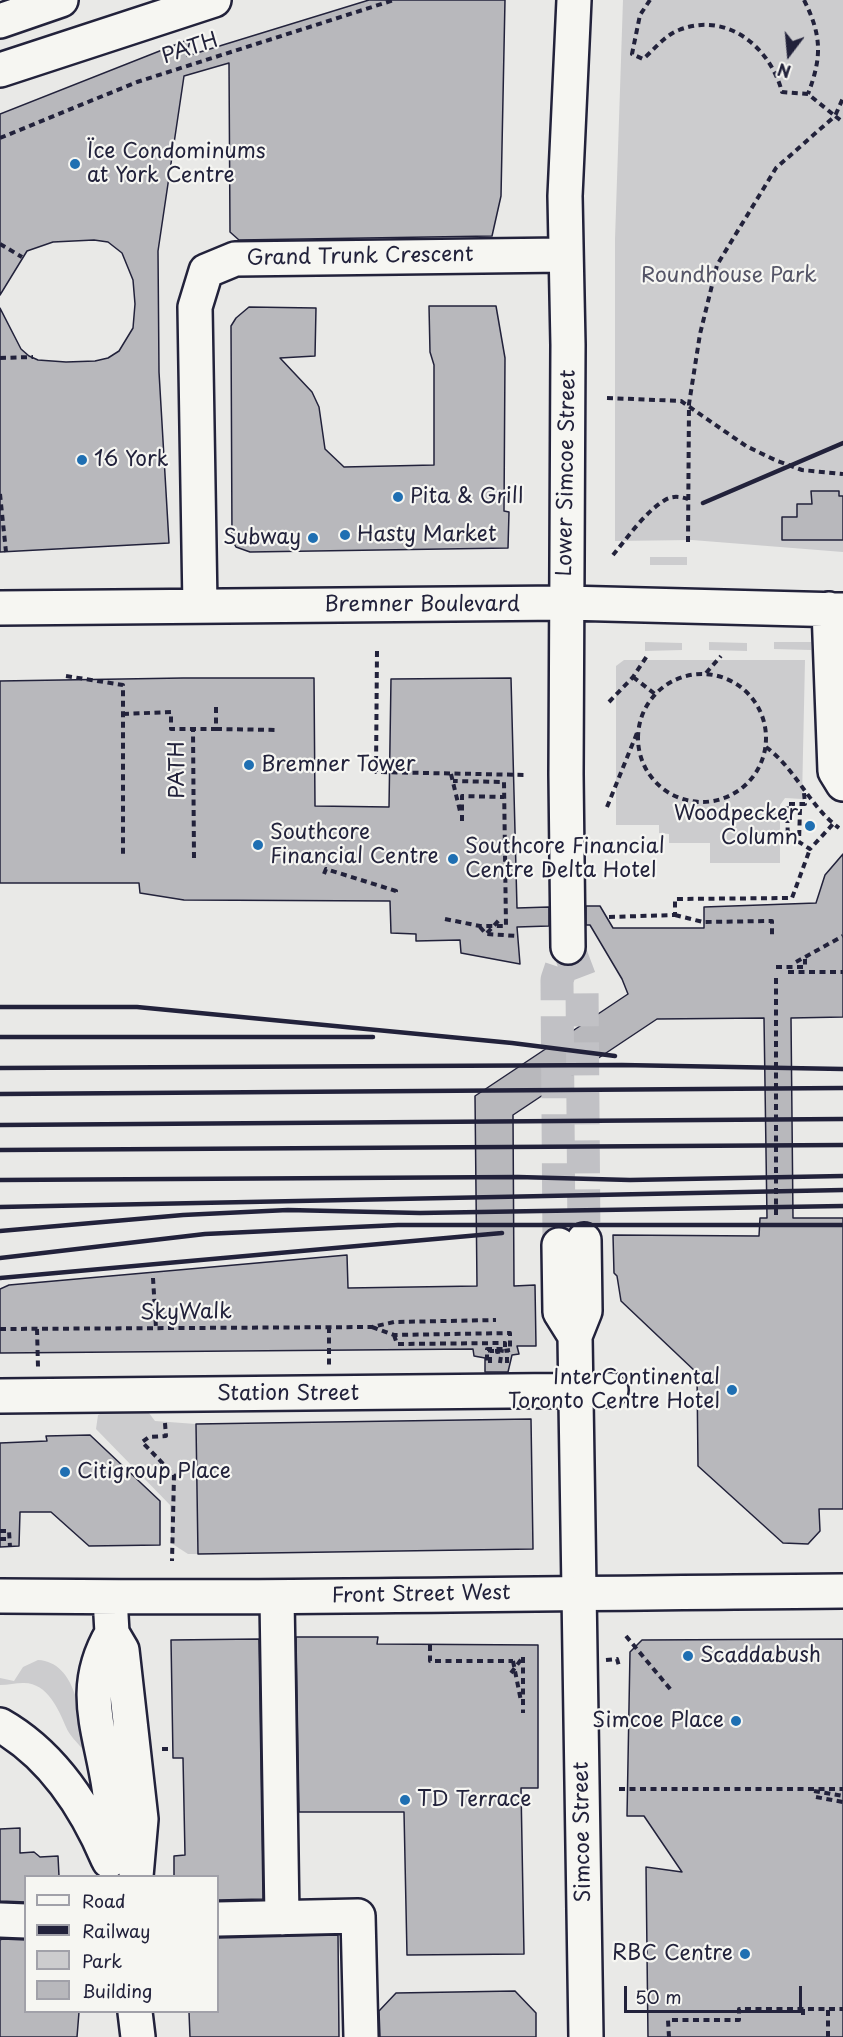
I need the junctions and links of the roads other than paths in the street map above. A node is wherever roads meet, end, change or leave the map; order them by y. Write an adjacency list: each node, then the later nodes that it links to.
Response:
1 (20, 0): 5 (main road)
2 (61, 0): 6 (main road)
3 (214, 0): 7 (main road)
4 (574, 0): 8 (main road, Lower Simcoe Street)
5 (0, 7)
6 (0, 21)
7 (0, 70)
8 (564, 255): 9 (main road, Lower Simcoe Street); 10 (main road, Grand Trunk Crescent)
9 (566, 603): 10 (main road, Bremner Boulevard); 12 (main road, Bremner Boulevard); 14 (main road, Lower Simcoe Street)
10 (200, 606): 11 (main road, Bremner Boulevard)
11 (0, 608)
12 (836, 609): 13 (main road)
13 (843, 784)
14 (568, 947)
15 (572, 1242): 17 (main road)
16 (611, 1390): 17 (main road, Station Street)
17 (576, 1391): 18 (main road, Station Street); 20 (main road)
18 (0, 1396)
19 (843, 1591): 20 (main road, Front Street West)
20 (579, 1592): 23 (main road, Front Street West); 33 (main road, Simcoe Street)
21 (0, 1596): 22 (main road, Front Street West)
22 (110, 1598): 23 (main road, Front Street West); 25 (main road)
23 (277, 1598): 26 (main road)
24 (0, 1725): 25 (main road)
25 (120, 1871)
26 (282, 1918): 27 (main road); 32 (main road)
27 (219, 1919)
28 (0, 1920): 29 (main road)
29 (24, 1921)
30 (135, 2013): 31 (main road)
31 (138, 2037)
32 (362, 2037)
33 (586, 2037)

